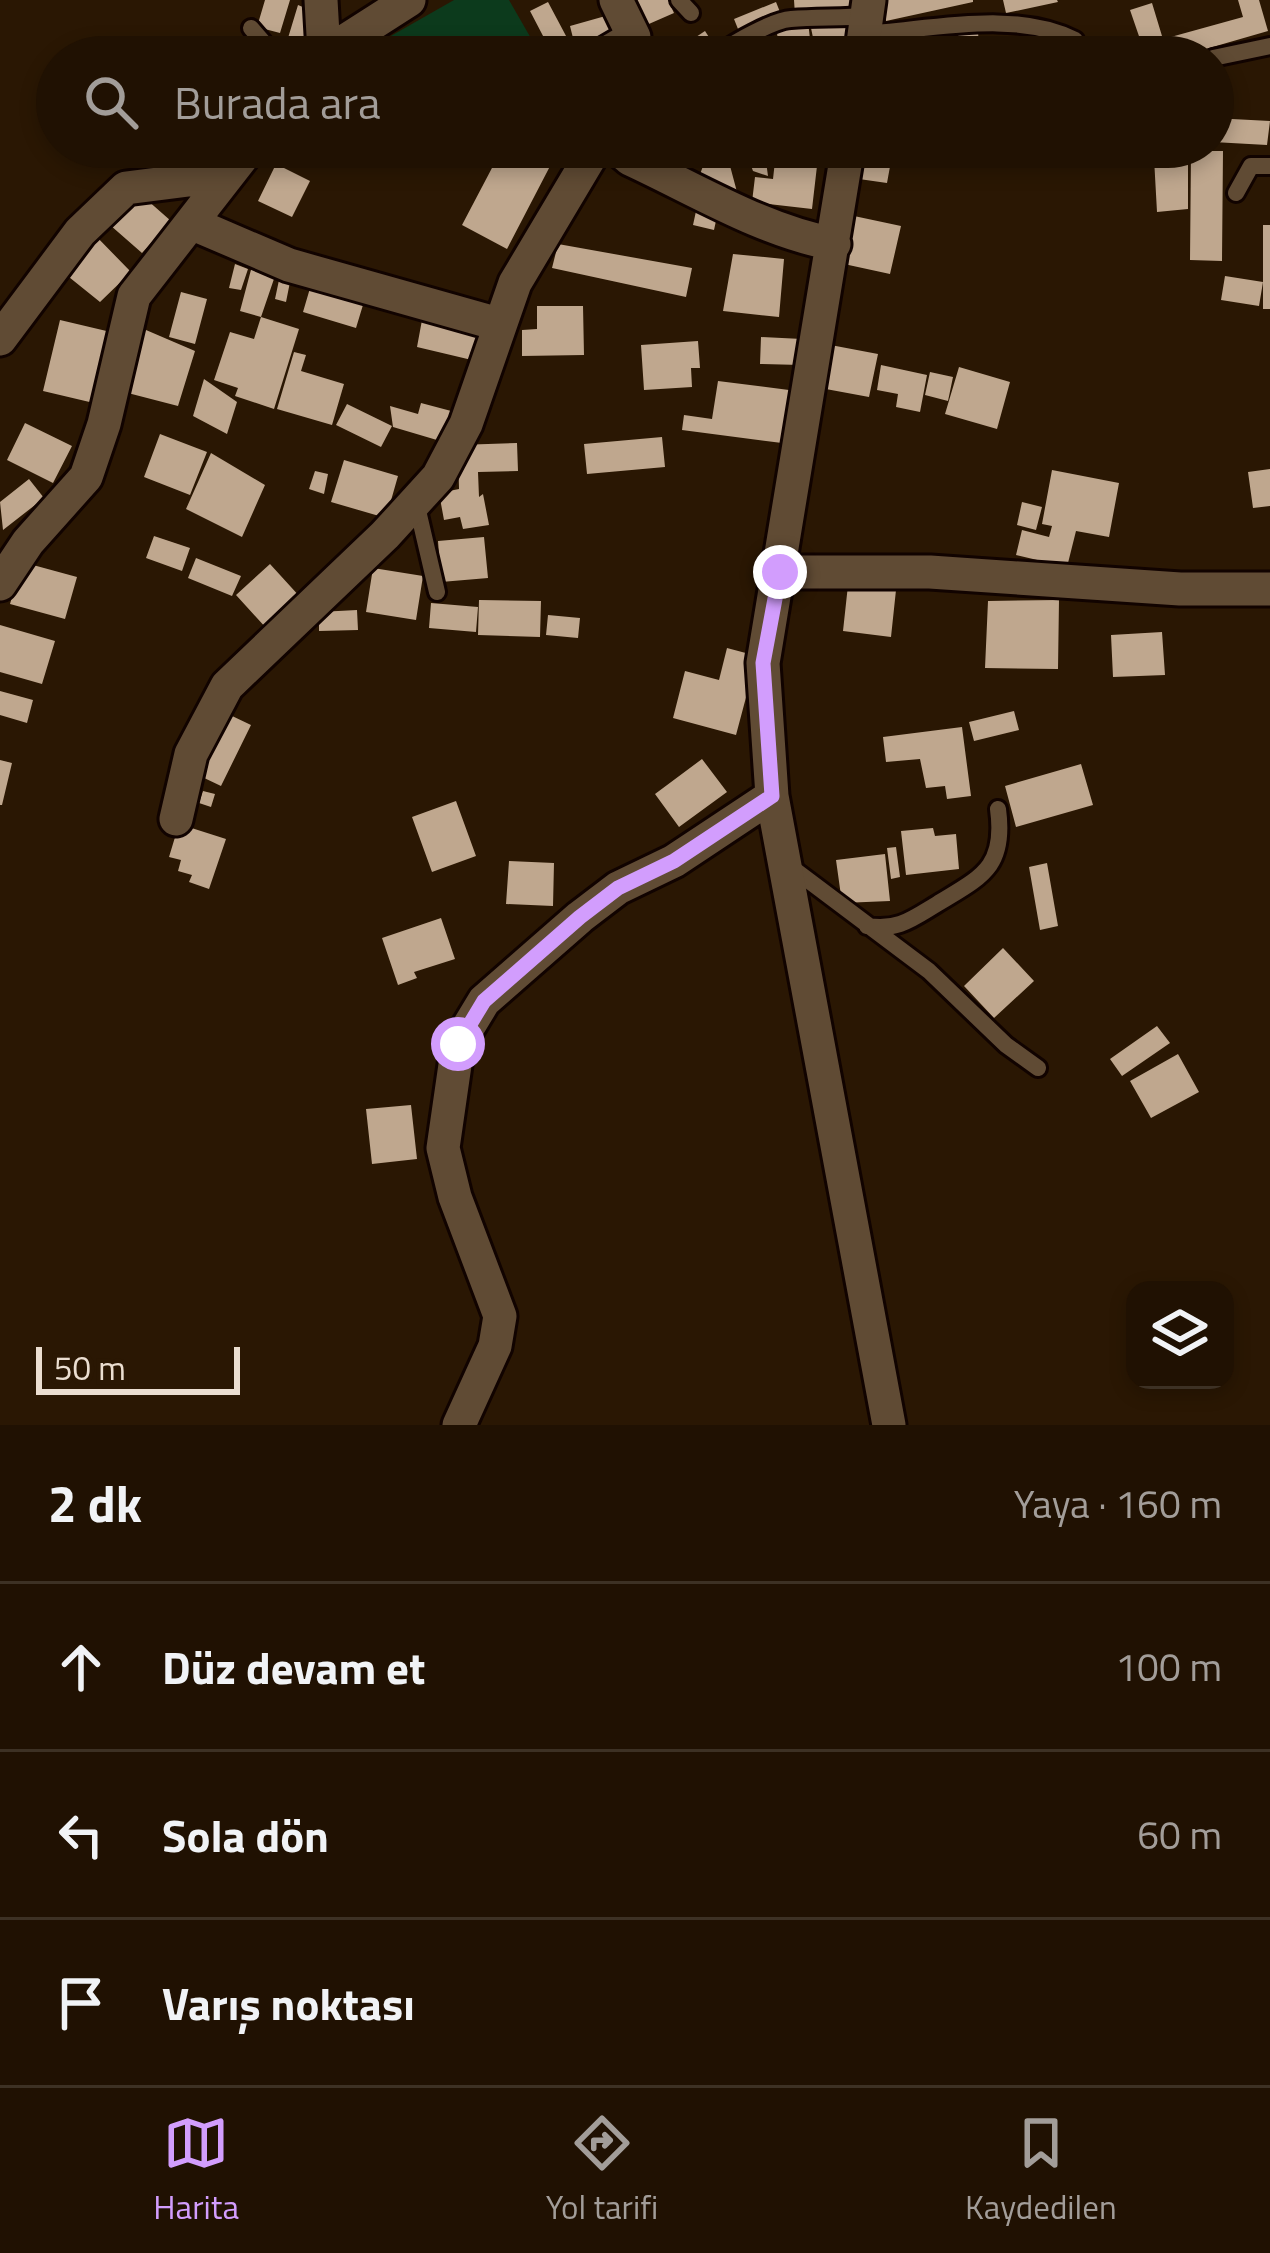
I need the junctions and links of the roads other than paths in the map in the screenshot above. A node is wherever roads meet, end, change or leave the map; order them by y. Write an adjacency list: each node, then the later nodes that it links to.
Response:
1 (321, 0): 7 (street)
2 (410, 0): 8 (street)
3 (616, 0): 9 (street)
4 (866, 27): 10 (lane); 11 (lane)
5 (251, 28): 6 (lane)
6 (258, 36)
7 (322, 36)
8 (352, 36)
9 (634, 36)
10 (745, 36)
11 (1067, 36)
12 (1270, 46): 13 (lane)
13 (1234, 54)
14 (1270, 166): 22 (lane)
15 (176, 168): 26 (street)
16 (205, 168): 21 (street)
17 (234, 168): 21 (street)
18 (583, 168): 25 (street)
19 (650, 168): 24 (street)
20 (845, 168): 24 (street)
21 (228, 175): 23 (street)
22 (1236, 193)
23 (190, 223): 25 (street); 29 (street)
24 (834, 244): 28 (street)
25 (498, 324): 27 (street)
26 (0, 339)
27 (416, 501): 31 (lane); 34 (street)
28 (780, 572): 30 (street); 32 (street)
29 (0, 584)
30 (1270, 589)
31 (437, 592)
32 (772, 796): 35 (street); 38 (street)
33 (998, 809): 36 (lane)
34 (176, 819)
35 (783, 861): 36 (lane); 39 (street)
36 (866, 926): 37 (lane)
37 (1038, 1068)
38 (459, 1425)
39 (889, 1425)

